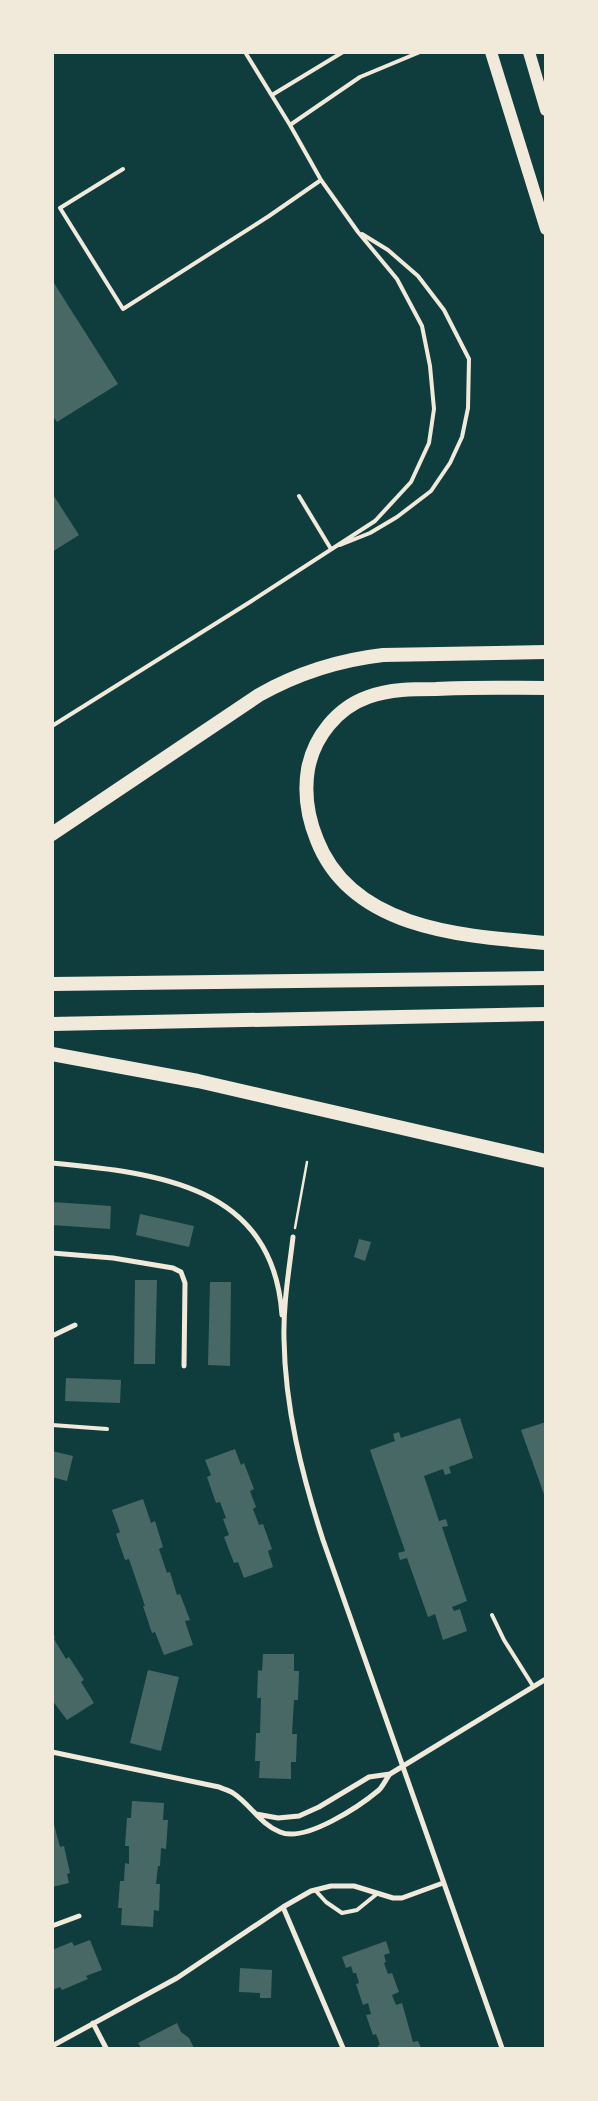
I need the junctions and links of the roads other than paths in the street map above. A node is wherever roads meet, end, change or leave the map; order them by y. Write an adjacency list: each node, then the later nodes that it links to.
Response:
1 (245, 52): 6 (lane)
2 (343, 52): 6 (lane)
3 (420, 52): 8 (lane)
4 (491, 52): 11 (main road)
5 (529, 52): 7 (main road)
6 (272, 95): 8 (lane)
7 (546, 110)
8 (290, 125): 10 (lane)
9 (123, 169): 10 (lane)
10 (321, 180): 12 (lane)
11 (546, 229)
12 (358, 232): 14 (lane); 14 (lane)
13 (299, 496): 14 (lane)
14 (331, 549): 17 (lane)
15 (546, 652): 18 (highway)
16 (546, 688): 19 (highway)
17 (52, 726)
18 (52, 834)
19 (546, 943)
20 (546, 978): 21 (highway)
21 (52, 984)
22 (546, 1014): 23 (highway)
23 (52, 1024)
24 (52, 1054): 25 (highway)
25 (546, 1161)
26 (52, 1163): 31 (street)
27 (293, 1237): 31 (street)
28 (52, 1253): 32 (street)
29 (75, 1325): 30 (street)
30 (52, 1336)
31 (284, 1338): 39 (street)
32 (184, 1366)
33 (52, 1425): 34 (lane)
34 (107, 1429)
35 (492, 1615): 37 (lane)
36 (546, 1679): 37 (street)
37 (533, 1686): 39 (street)
38 (52, 1752): 41 (street)
39 (402, 1766): 40 (street); 42 (street)
40 (390, 1774): 41 (street); 41 (street)
41 (256, 1814)
42 (443, 1883): 44 (street); 52 (street)
43 (315, 1890): 44 (street); 44 (lane); 45 (street)
44 (378, 1893)
45 (283, 1907): 48 (street); 51 (street)
46 (79, 1916): 47 (street)
47 (52, 1926)
48 (93, 2023): 49 (street); 50 (street)
49 (52, 2046)
50 (106, 2048)
51 (343, 2048)
52 (502, 2048)

